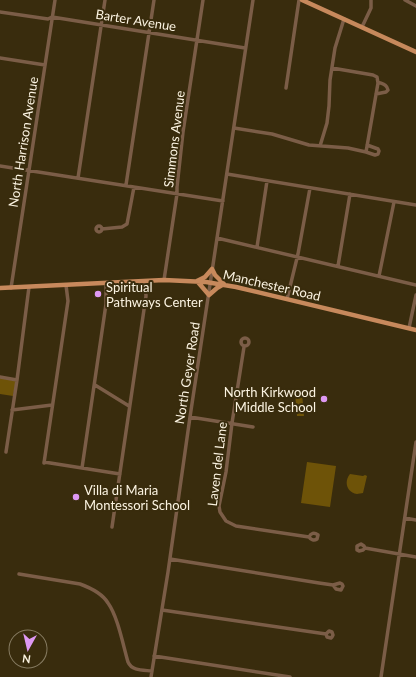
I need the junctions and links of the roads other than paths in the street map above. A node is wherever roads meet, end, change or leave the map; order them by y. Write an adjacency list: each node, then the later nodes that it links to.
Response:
1 (55, 0): 12 (street, North Harrison Avenue)
2 (105, 0): 14 (street)
3 (154, 0): 16 (street)
4 (203, 0): 17 (street, Simmons Avenue)
5 (253, 0): 18 (street, North Geyer Road)
6 (301, 0): 13 (main road); 24 (street)
7 (371, 0): 15 (street)
8 (405, 0): 9 (street)
9 (412, 1): 10 (street)
10 (416, 6)
11 (0, 12): 12 (street, Barter Avenue)
12 (52, 17): 14 (street, Barter Avenue); 21 (street, North Harrison Avenue)
13 (344, 19): 15 (main road); 22 (street)
14 (101, 25): 16 (street, Barter Avenue); 33 (street)
15 (362, 27): 19 (main road)
16 (149, 32): 17 (street, Barter Avenue); 35 (street)
17 (197, 40): 18 (street, Barter Avenue); 38 (street, Simmons Avenue)
18 (246, 48): 26 (street, North Geyer Road)
19 (416, 52)
20 (0, 58): 21 (street)
21 (45, 65): 31 (street, North Harrison Avenue)
22 (332, 68): 23 (street); 28 (street)
23 (378, 82): 25 (street); 25 (street)
24 (286, 88)
25 (376, 94): 27 (street)
26 (234, 128): 28 (street); 32 (street, North Geyer Road)
27 (368, 145): 29 (street); 29 (street)
28 (320, 146): 29 (street)
29 (366, 152)
30 (0, 166): 31 (street)
31 (28, 170): 33 (street); 60 (street, North Harrison Avenue)
32 (227, 174): 34 (street); 40 (street, North Geyer Road)
33 (78, 178): 35 (street)
34 (267, 181): 37 (street); 45 (street)
35 (126, 185): 36 (street)
36 (134, 186): 38 (street); 43 (street)
37 (310, 188): 39 (street); 46 (street)
38 (177, 194): 40 (street); 50 (street, Simmons Avenue)
39 (350, 194): 41 (street); 47 (street)
40 (223, 200): 44 (street, North Geyer Road)
41 (394, 202): 42 (street); 49 (street)
42 (416, 205)
43 (102, 229)
44 (217, 238): 45 (street); 48 (street, North Geyer Road)
45 (257, 247): 46 (street)
46 (297, 257): 47 (street); 63 (street)
47 (338, 266): 49 (street)
48 (212, 269): 51 (main road); 53 (street, North Geyer Road); 55 (main road)
49 (380, 276): 57 (street)
50 (164, 280): 51 (main road, Manchester Road); 52 (main road, Manchester Road)
51 (197, 281): 53 (main road, Manchester Road); 61 (main road)
52 (145, 282): 54 (main road, Manchester Road); 71 (street)
53 (210, 282): 55 (main road, Manchester Road); 61 (street, North Geyer Road)
54 (106, 283): 56 (main road, Manchester Road); 69 (street)
55 (224, 284): 61 (main road); 63 (main road, Manchester Road)
56 (66, 285): 58 (main road, Manchester Road); 70 (street)
57 (416, 285)
58 (30, 287): 60 (main road, Manchester Road); 68 (street)
59 (0, 288): 60 (main road, Manchester Road)
60 (11, 288)
61 (209, 294): 73 (street, North Geyer Road)
62 (416, 295): 64 (street)
63 (287, 299): 64 (main road, Manchester Road)
64 (409, 328): 65 (main road, Manchester Road)
65 (416, 330)
66 (244, 347): 74 (street, Laven del Lane)
67 (0, 377): 68 (street)
68 (17, 380): 72 (street)
69 (94, 385): 71 (street); 78 (street)
70 (52, 405): 72 (street); 78 (street)
71 (129, 406): 79 (street)
72 (12, 410): 77 (street)
73 (190, 417): 74 (street); 87 (street, North Geyer Road)
74 (232, 424): 75 (street); 83 (street, Laven del Lane)
75 (253, 427)
76 (416, 442): 80 (street)
77 (6, 452)
78 (82, 468): 79 (street)
79 (120, 474): 82 (street)
80 (405, 518): 81 (street); 85 (street)
81 (416, 520)
82 (112, 527)
83 (309, 537)
84 (365, 548): 85 (street)
85 (399, 554): 86 (street); 96 (street)
86 (416, 557)
87 (170, 560): 89 (street); 90 (street, North Geyer Road)
88 (19, 574): 93 (street)
89 (333, 585)
90 (162, 610): 91 (street); 92 (street, North Geyer Road)
91 (326, 634)
92 (154, 656): 93 (street, North Geyer Road); 95 (street)
93 (152, 671): 94 (street, North Geyer Road)
94 (151, 677)
95 (290, 677)
96 (381, 677)

